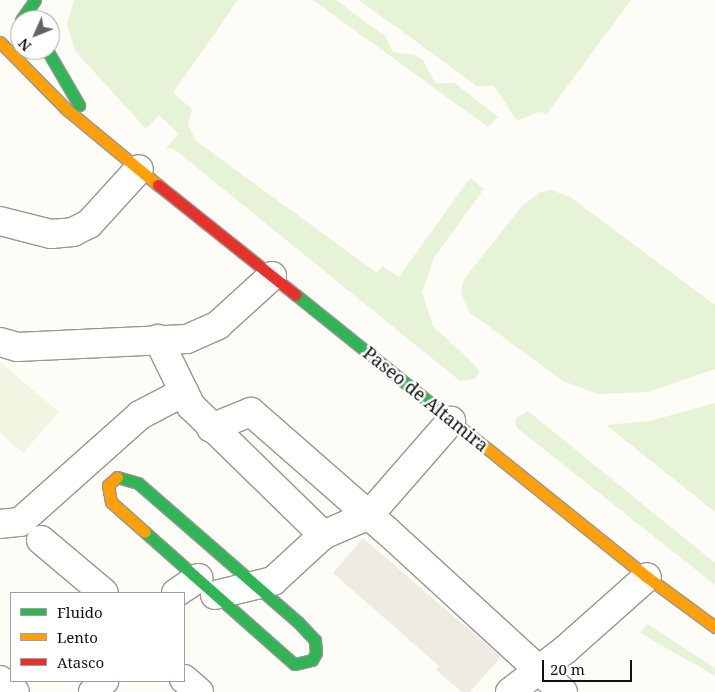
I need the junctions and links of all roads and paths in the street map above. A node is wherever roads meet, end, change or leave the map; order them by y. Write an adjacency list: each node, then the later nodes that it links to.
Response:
1 (37, 0): 2 (main road)
2 (28, 10)
3 (0, 42): 5 (main road, Paseo de Altamira)
4 (52, 60): 5 (main road, Paseo de Altamira)
5 (96, 131): 6 (main road, Paseo de Altamira)
6 (139, 169): 7 (street); 8 (main road, Paseo de Altamira)
7 (0, 221)
8 (272, 276): 9 (street); 12 (main road, Paseo de Altamira)
9 (158, 339): 10 (street); 11 (street)
10 (0, 342)
11 (184, 392): 13 (street); 15 (street)
12 (451, 421): 14 (street); 18 (main road, Paseo de Altamira)
13 (211, 428): 14 (street); 16 (street)
14 (369, 515): 16 (street); 24 (street)
15 (0, 524)
16 (323, 535): 19 (street)
17 (41, 540): 21 (street)
18 (647, 577): 23 (main road, Paseo de Altamira); 24 (street)
19 (255, 585): 20 (street); 20 (main road); 20 (main road)
20 (206, 587): 22 (street)
21 (103, 592)
22 (181, 592)
23 (715, 627)
24 (538, 668): 31 (street); 32 (street)
25 (0, 680): 28 (street)
26 (185, 680): 30 (street)
27 (103, 682): 29 (street)
28 (15, 692)
29 (94, 692)
30 (199, 692)
31 (510, 692)
32 (563, 692)

